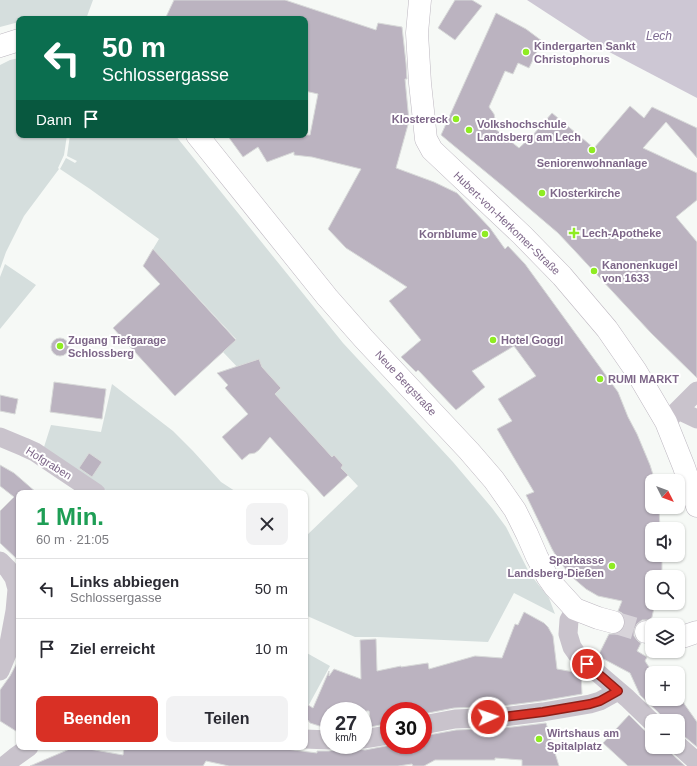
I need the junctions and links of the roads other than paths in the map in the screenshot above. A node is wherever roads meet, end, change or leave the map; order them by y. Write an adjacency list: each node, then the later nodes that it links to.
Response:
1 (420, 0): 6 (main road, Hubert-von-Herkomer-Straße)
2 (16, 41): 3 (main road)
3 (0, 46)
4 (199, 138): 14 (main road, Neue Bergstraße)
5 (697, 391): 6 (street)
6 (672, 416): 7 (street); 10 (main road, Hubert-von-Herkomer-Straße)
7 (697, 419)
8 (0, 437): 9 (street, Hofgraben)
9 (92, 490)
10 (697, 506)
11 (0, 561): 12 (street)
12 (16, 585)
13 (16, 600): 18 (street)
14 (575, 609): 15 (main road, Neue Bergstraße); 19 (street)
15 (613, 622)
16 (697, 632): 17 (main road)
17 (685, 636)
18 (0, 671)
19 (618, 691): 20 (street); 21 (street)
20 (645, 715)
21 (432, 723)
22 (308, 737): 23 (street)
23 (320, 739)
24 (25, 750): 27 (street)
25 (685, 752): 26 (street)
26 (697, 762)
27 (4, 766)

